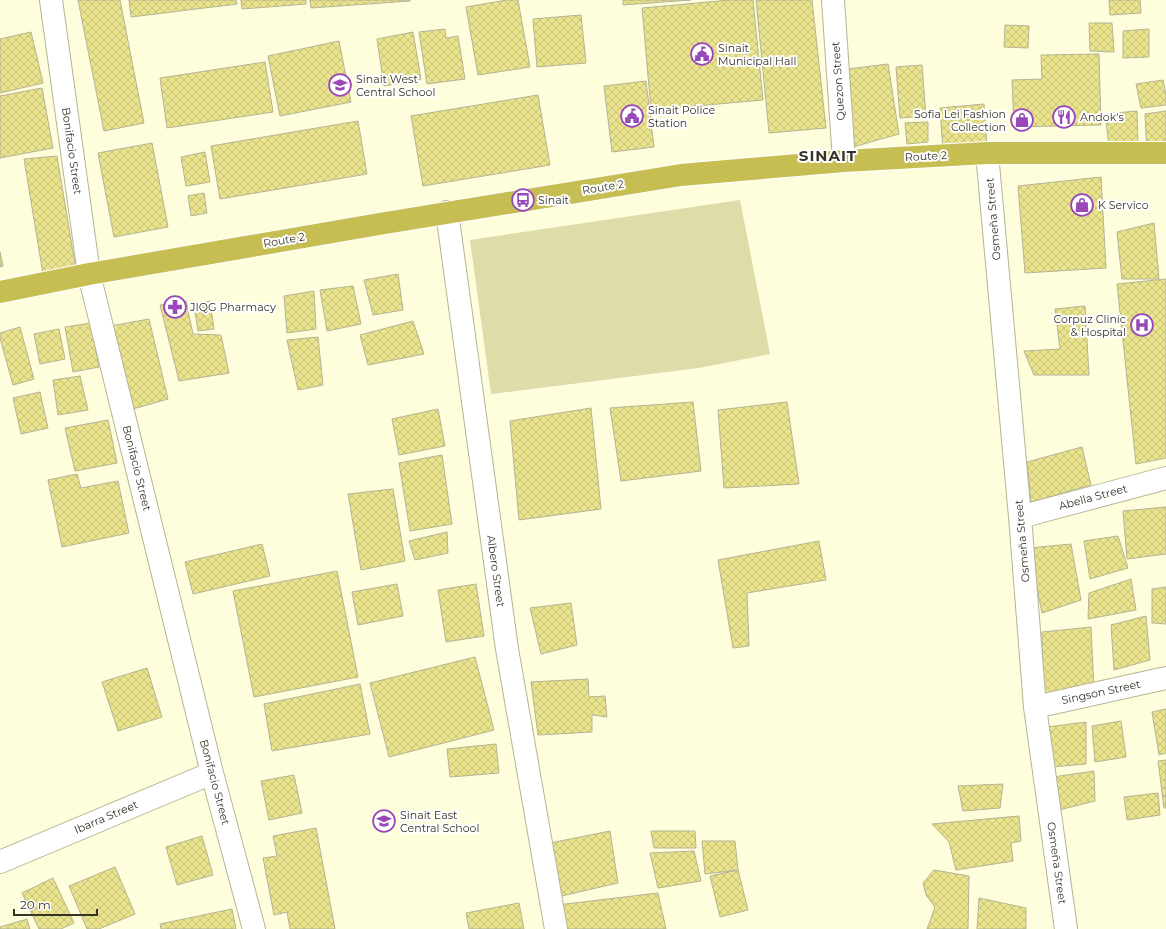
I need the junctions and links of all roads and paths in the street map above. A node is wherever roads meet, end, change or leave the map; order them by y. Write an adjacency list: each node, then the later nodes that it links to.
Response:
1 (51, 0): 7 (street, Bonifacio Street)
2 (833, 0): 5 (street, Quezon Street)
3 (987, 153): 4 (highway, Route 2); 5 (highway, Route 2); 10 (street, Osmeña Street)
4 (1166, 153)
5 (844, 161): 6 (highway, Route 2)
6 (446, 212): 7 (highway, Route 2); 16 (street, Albero Street)
7 (89, 274): 8 (highway, Route 2); 13 (street, Bonifacio Street)
8 (0, 292)
9 (1166, 478): 10 (street, Abella Street)
10 (1020, 517): 12 (street, Osmeña Street)
11 (1166, 678): 12 (street, Singson Street)
12 (1036, 707): 17 (street, Osmeña Street)
13 (212, 773): 14 (street, Ibarra Street); 15 (street, Bonifacio Street)
14 (0, 862)
15 (254, 929)
16 (556, 929)
17 (1066, 929)

